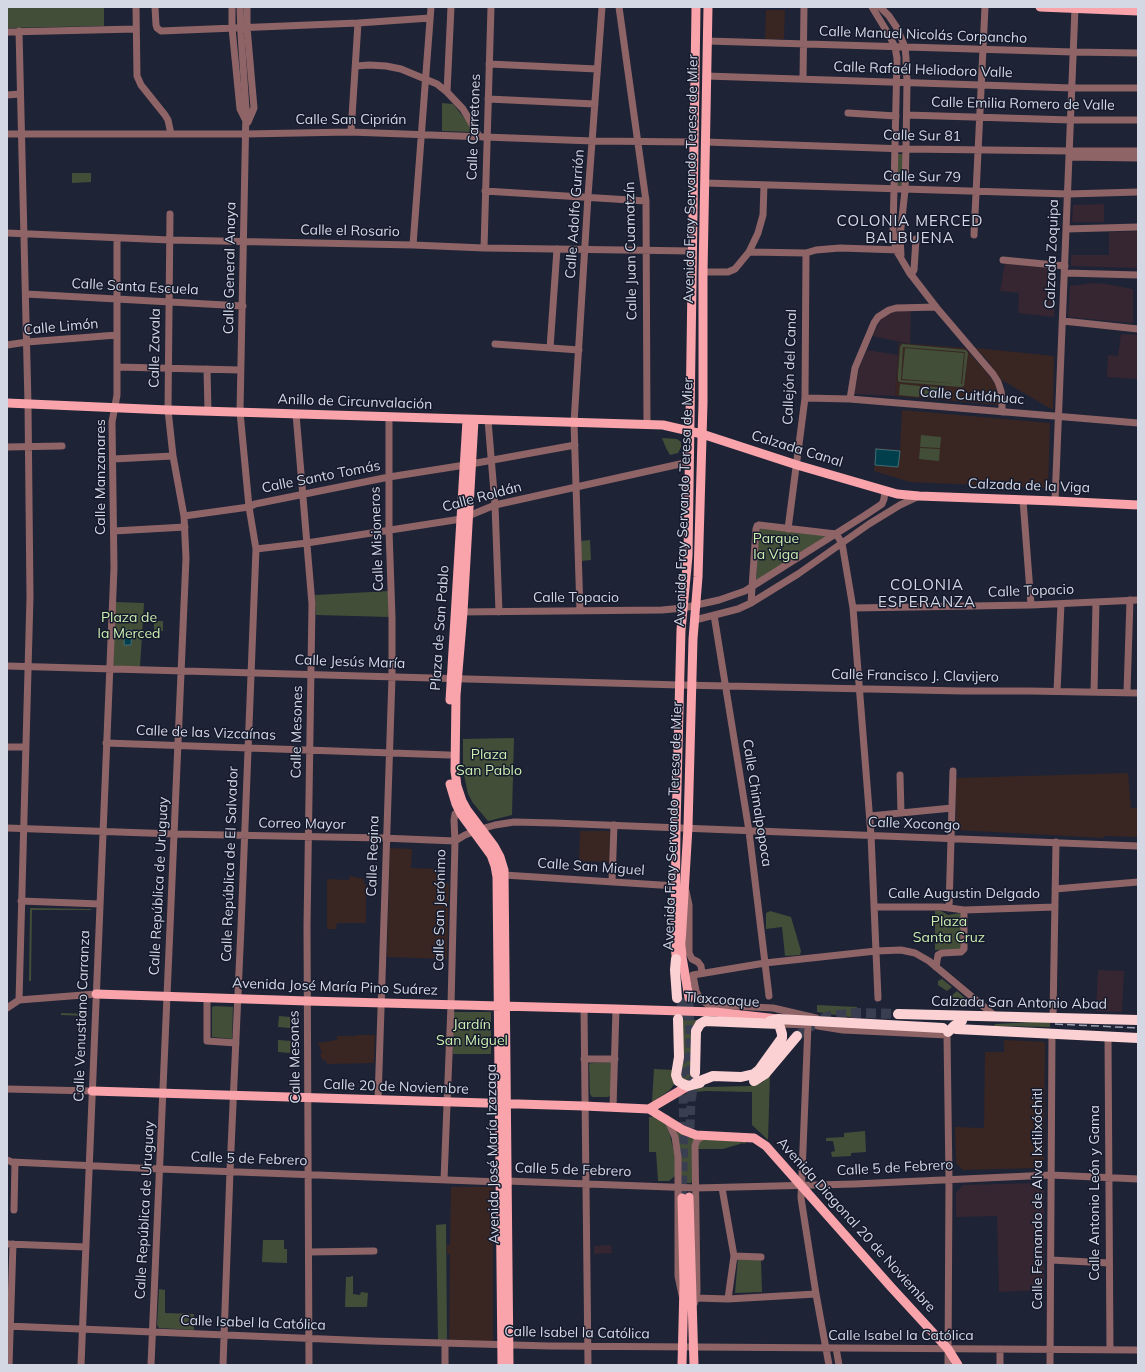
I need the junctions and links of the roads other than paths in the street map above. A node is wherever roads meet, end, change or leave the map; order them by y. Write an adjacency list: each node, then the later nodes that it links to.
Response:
1 (136, 7): 24 (street)
2 (155, 7): 23 (street)
3 (232, 7): 23 (street, Calle General Anaya)
4 (240, 7): 56 (street, Calle General Anaya, bridge)
5 (247, 7): 22 (street, Calle General Anaya)
6 (430, 7): 20 (street)
7 (451, 7): 45 (street)
8 (491, 7): 34 (street, Calle Carretones)
9 (602, 7): 36 (street, Calle Adolfo Gurrión)
10 (619, 7): 66 (street, Calle Juan Cuamatzín)
11 (696, 7): 67 (main road, Avenida Fray Servando Teresa de Mier)
12 (708, 7): 27 (main road, Avenida Fray Servando Teresa de Mier)
13 (804, 7): 28 (street)
14 (872, 7): 29 (street)
15 (880, 7): 30 (street)
16 (985, 7): 31 (street)
17 (1040, 7): 18 (main road)
18 (1075, 8): 19 (main road); 32 (street, Calzada Zoquipa)
19 (1138, 11)
20 (430, 18): 21 (street); 38 (street)
21 (358, 23): 22 (street); 35 (street)
22 (247, 27): 23 (street); 56 (street, Calle General Anaya)
23 (232, 28): 56 (street, Calle General Anaya)
24 (136, 29): 25 (street); 60 (street)
25 (19, 31): 26 (street); 47 (street)
26 (7, 32)
27 (707, 41): 28 (street, Calle Manuel Nicolás Corpancho); 37 (main road, Avenida Fray Servando Teresa de Mier)
28 (804, 44): 29 (street, Calle Manuel Nicolás Corpancho); 39 (street)
29 (895, 47): 30 (street, Calle Manuel Nicolás Corpancho); 40 (street)
30 (905, 48): 31 (street, Calle Manuel Nicolás Corpancho); 41 (street)
31 (983, 49): 32 (street, Calle Manuel Nicolás Corpancho); 42 (street)
32 (1073, 52): 33 (street, Calle Manuel Nicolás Corpancho); 43 (street, Calzada Zoquipa)
33 (1138, 53)
34 (490, 64): 36 (street); 48 (street, Calle Carretones)
35 (356, 66): 38 (street); 57 (street)
36 (597, 69): 49 (street, Calle Adolfo Gurrión)
37 (706, 76): 39 (street, Calle Rafaél Heliodoro Valle); 68 (main road, Avenida Fray Servando Teresa de Mier)
38 (425, 78): 45 (street); 62 (street)
39 (803, 79): 40 (street, Calle Rafaél Heliodoro Valle)
40 (897, 82): 41 (street, Calle Rafaél Heliodoro Valle); 52 (street)
41 (907, 82): 42 (street, Calle Rafaél Heliodoro Valle); 51 (street)
42 (981, 85): 43 (street, Calle Rafaél Heliodoro Valle); 53 (street)
43 (1072, 88): 44 (street, Calle Rafaél Heliodoro Valle); 54 (street, Calzada Zoquipa)
44 (1138, 88)
45 (447, 92): 63 (street)
46 (7, 94): 47 (street)
47 (20, 94): 59 (street)
48 (488, 99): 49 (street); 64 (street, Calle Carretones)
49 (595, 104): 65 (street, Calle Adolfo Gurrión)
50 (848, 113): 52 (street)
51 (907, 115): 53 (street, Calle Emilia Romero de Valle); 70 (street)
52 (896, 116): 69 (street)
53 (980, 117): 54 (street, Calle Emilia Romero de Valle); 71 (street)
54 (1070, 120): 55 (street, Calle Emilia Romero de Valle); 73 (street, Calzada Zoquipa)
55 (1138, 120)
56 (247, 124): 61 (street, Calle General Anaya)
57 (351, 132): 61 (street, Calle San Ciprián); 62 (street, Calle San Ciprián)
58 (7, 134): 59 (street, Calle San Ciprián)
59 (22, 134): 60 (street, Calle San Ciprián); 89 (street)
60 (171, 134): 61 (street, Calle San Ciprián)
61 (246, 134): 94 (street, Calle General Anaya)
62 (421, 134): 63 (street, Calle San Ciprián); 95 (street)
63 (479, 136): 64 (street, Calle San Ciprián)
64 (487, 137): 65 (street, Calle San Ciprián); 79 (street, Calle Carretones)
65 (593, 141): 66 (street, Calle San Ciprián); 83 (street, Calle Adolfo Gurrión)
66 (638, 142): 67 (street, Calle San Ciprián); 84 (street, Calle Juan Cuamatzín)
67 (694, 142): 101 (main road, Avenida Fray Servando Teresa de Mier)
68 (705, 142): 69 (street, Calle Sur 81); 75 (main road, Avenida Fray Servando Teresa de Mier)
69 (895, 149): 70 (street, Calle Sur 81); 77 (street)
70 (906, 149): 71 (street, Calle Sur 81); 78 (street)
71 (978, 150): 73 (street, Calle Sur 81); 80 (street)
72 (1138, 151): 73 (street, Calle Sur 81)
73 (1069, 154): 74 (street, Calle Sur 81); 82 (street, Calzada Zoquipa)
74 (1138, 158)
75 (705, 183): 76 (street, Calle Sur 79); 106 (main road, Avenida Fray Servando Teresa de Mier)
76 (764, 185): 77 (street, Calle Sur 79); 102 (street)
77 (894, 189): 78 (street, Calle Sur 79); 100 (street)
78 (905, 190): 80 (street, Calle Sur 79); 100 (street)
79 (485, 191): 83 (street); 96 (street, Calle Carretones)
80 (976, 191): 82 (street, Calle Sur 79); 90 (street)
81 (1138, 192): 82 (street, Calle Sur 79)
82 (1068, 194): 87 (street, Calzada Zoquipa)
83 (588, 196): 84 (street); 98 (street, Calle Adolfo Gurrión)
84 (646, 201): 99 (street, Calle Juan Cuamatzín)
85 (170, 214): 93 (street, Calle Zavala)
86 (1138, 227): 87 (street)
87 (1066, 229): 105 (street, Calzada Zoquipa)
88 (7, 233): 89 (street, Calle el Rosario)
89 (25, 234): 91 (street, Calle el Rosario); 109 (street)
90 (974, 235)
91 (117, 238): 93 (street, Calle el Rosario); 110 (street, Calle Manzanares)
92 (916, 238): 107 (street)
93 (170, 240): 94 (street, Calle el Rosario); 111 (street, Calle Zavala)
94 (243, 241): 95 (street, Calle el Rosario); 112 (street, Calle General Anaya)
95 (413, 245): 96 (street, Calle el Rosario)
96 (484, 248): 97 (street, Calle el Rosario)
97 (557, 249): 98 (street, Calle el Rosario); 120 (street)
98 (585, 250): 99 (street, Calle el Rosario); 121 (street, Calle Adolfo Gurrión)
99 (646, 250): 101 (street, Calle el Rosario); 142 (street, Calle Juan Cuamatzín)
100 (898, 250): 103 (street); 107 (street)
101 (693, 251): 143 (main road, Avenida Fray Servando Teresa de Mier)
102 (749, 252): 103 (street); 106 (street)
103 (806, 253): 126 (street, Callejón del Canal)
104 (1003, 260): 105 (street)
105 (1065, 269): 108 (street); 114 (street, Calzada Zoquipa)
106 (703, 272): 144 (main road, Avenida Fray Servando Teresa de Mier)
107 (911, 275): 113 (street)
108 (1138, 275)
109 (26, 294): 110 (street, Calle Santa Escuela); 117 (street)
110 (117, 299): 111 (street, Calle Santa Escuela); 116 (street, Calle Manzanares)
111 (169, 302): 112 (street, Calle Santa Escuela); 123 (street, Calle Zavala)
112 (243, 306): 125 (street, Calle General Anaya)
113 (936, 307): 127 (street); 134 (street)
114 (1063, 321): 115 (street); 136 (street, Calzada Zoquipa)
115 (1138, 329)
116 (117, 335): 117 (street, Calle Limón); 122 (street, Calle Manzanares)
117 (27, 342): 119 (street, Calle Limón); 129 (street)
118 (495, 344): 120 (street)
119 (7, 345)
120 (550, 348): 121 (street)
121 (579, 350): 141 (street, Calle Adolfo Gurrión)
122 (117, 367): 123 (street); 130 (street, Calle Manzanares)
123 (167, 368): 124 (street); 131 (street, Calle Zavala)
124 (207, 369): 125 (street); 132 (street)
125 (240, 370): 133 (street, Calle General Anaya)
126 (805, 398): 127 (street, Calle Cuitláhuac); 154 (street, Callejón del Canal)
127 (850, 399): 134 (street, Calle Cuitláhuac)
128 (7, 403): 129 (main road, Anillo de Circunvalación)
129 (28, 404): 130 (main road, Anillo de Circunvalación); 148 (street)
130 (114, 408): 131 (main road, Anillo de Circunvalación); 150 (street, Calle Manzanares)
131 (168, 410): 132 (main road, Anillo de Circunvalación); 149 (street, Calle República de Uruguay)
132 (208, 411): 133 (main road, Anillo de Circunvalación)
133 (240, 412): 135 (main road, Anillo de Circunvalación); 164 (street, Calle República de El Salvador)
134 (1002, 412): 136 (street, Calle Cuitláhuac)
135 (296, 414): 137 (main road, Anillo de Circunvalación); 158 (street, Calle Mesones)
136 (1059, 415): 140 (street, Calle Cuitláhuac); 161 (street, Calzada Zoquipa)
137 (390, 417): 138 (main road, Anillo de Circunvalación); 155 (street, Calle Misioneros)
138 (470, 420): 139 (main road, Anillo de Circunvalación); 153 (main road, Plaza de San Pablo)
139 (488, 420): 141 (main road, Anillo de Circunvalación); 151 (street)
140 (1138, 422)
141 (574, 423): 142 (main road, Anillo de Circunvalación); 145 (street, Calle Adolfo Gurrión)
142 (647, 425): 143 (main road, Anillo de Circunvalación)
143 (690, 431): 144 (main road, Anillo de Circunvalación); 152 (main road, Avenida Fray Servando Teresa de Mier)
144 (702, 434): 154 (main road, Calzada Canal); 180 (main road, Avenida Fray Servando Teresa de Mier)
145 (575, 445): 151 (street, Calle Santo Tomás); 156 (street, Calle Adolfo Gurrión)
146 (62, 446): 148 (street)
147 (7, 447): 148 (street)
148 (28, 447): 191 (street)
149 (173, 456): 150 (street); 165 (street, Calle República de Uruguay)
150 (113, 459): 170 (street, Calle Manzanares)
151 (492, 461): 153 (street, Calle Santo Tomás); 162 (street)
152 (689, 462): 156 (street, Calle Roldán); 182 (main road, Avenida Fray Servando Teresa de Mier)
153 (468, 464): 155 (street, Calle Santo Tomás); 166 (main road, Plaza de San Pablo)
154 (797, 465): 157 (main road, Calzada Canal); 168 (street, Callejón del Canal)
155 (389, 477): 158 (street, Calle Santo Tomás); 169 (street, Calle Misioneros)
156 (576, 486): 162 (street, Calle Roldán); 184 (street, Calle Adolfo Gurrión)
157 (885, 491): 159 (main road, Calzada de la Viga); 171 (street)
158 (304, 495): 164 (street, Calle Santo Tomás); 172 (street, Calle Mesones)
159 (919, 496): 160 (main road, Calzada de la Viga); 173 (street, Calzada de la Viga)
160 (1023, 500): 161 (main road, Calzada de la Viga); 181 (street)
161 (1055, 501): 163 (main road, Calzada de la Viga)
162 (495, 505): 166 (street, Calle Roldán); 186 (street)
163 (1138, 505)
164 (249, 507): 165 (street, Calle Santo Tomás); 174 (street, Calle República de El Salvador)
165 (184, 516): 167 (street, Calle República de Uruguay)
166 (465, 518): 169 (street, Calle Roldán); 185 (main road, Plaza de San Pablo)
167 (185, 527): 170 (street); 193 (street, Calle República de Uruguay)
168 (788, 529): 171 (street); 175 (street)
169 (389, 530): 172 (street, Calle Roldán); 187 (street, Calle Misioneros)
170 (114, 531): 192 (street, Calle Manzanares)
171 (836, 534): 173 (street); 175 (street)
172 (307, 543): 174 (street, Calle Roldán); 195 (street, Calle Mesones)
173 (842, 543): 178 (street, Calzada de la Viga); 183 (street)
174 (256, 549): 194 (street, Calle República de El Salvador)
175 (753, 586): 178 (street); 180 (street)
176 (1134, 600): 177 (street, Calle Topacio); 204 (street)
177 (1096, 602): 179 (street, Calle Topacio); 203 (street)
178 (751, 603): 188 (street, Calzada de la Viga)
179 (1061, 604): 181 (street, Calle Topacio); 202 (street)
180 (696, 605): 182 (street, Calle Topacio); 189 (main road, Avenida Fray Servando Teresa de Mier)
181 (1031, 605): 183 (street, Calle Topacio)
182 (683, 608): 184 (street, Calle Topacio); 198 (main road, Avenida Fray Servando Teresa de Mier)
183 (853, 608): 201 (street)
184 (580, 611): 186 (street, Calle Topacio)
185 (460, 612): 186 (street, Calle Topacio); 197 (main road, Plaza de San Pablo)
186 (499, 612)
187 (392, 613): 196 (street, Calle Regina)
188 (714, 615): 189 (street, Calzada de la Viga); 200 (street, Calle Chimalpopoca)
189 (695, 620): 198 (main road); 199 (main road, Avenida Fray Servando Teresa de Mier)
190 (7, 666): 191 (street, Calle Jesús María)
191 (28, 666): 192 (street, Calle Jesús María); 211 (street)
192 (109, 668): 193 (street, Calle Jesús María); 208 (street, Calle Venustiano Carranza)
193 (182, 670): 194 (street, Calle Jesús María); 210 (street, Calle República de Uruguay)
194 (251, 672): 195 (street, Calle Jesús María); 212 (street, Calle República de El Salvador)
195 (311, 674): 196 (street, Calle Jesús María); 213 (street, Calle Mesones)
196 (392, 677): 197 (street, Calle Jesús María); 214 (street, Calle Regina)
197 (454, 678): 198 (street, Calle Jesús María); 206 (main road, Plaza de San Pablo); 207 (main road, Plaza de San Pablo)
198 (680, 685): 199 (street, Calle Jesús María); 223 (main road, Avenida Fray Servando Teresa de Mier)
199 (692, 685): 200 (street, Calle Francisco J. Clavijero); 224 (main road, Avenida Fray Servando Teresa de Mier)
200 (726, 686): 201 (street, Calle Francisco J. Clavijero); 229 (street, Calle Chimalpopoca)
201 (860, 688): 202 (street, Calle Francisco J. Clavijero); 221 (street)
202 (1057, 691): 203 (street, Calle Francisco J. Clavijero)
203 (1094, 692): 204 (street, Calle Francisco J. Clavijero)
204 (1127, 692): 205 (street, Calle Francisco J. Clavijero)
205 (1138, 693)
206 (456, 695): 207 (main road); 227 (main road, Plaza de San Pablo)
207 (449, 711): 215 (main road, Plaza de San Pablo)
208 (106, 743): 210 (street, Calle de las Vizcaínas); 228 (street, Calle Venustiano Carranza)
209 (7, 746): 211 (street)
210 (178, 746): 212 (street, Calle de las Vizcaínas); 230 (street, Calle República de Uruguay)
211 (25, 747): 226 (street)
212 (248, 748): 213 (street, Calle de las Vizcaínas); 232 (street, Calle República de El Salvador)
213 (310, 750): 214 (street, Calle de las Vizcaínas); 233 (street, Calle Mesones)
214 (389, 752): 215 (street, Calle de las Vizcaínas); 235 (street, Calle Regina)
215 (449, 755): 219 (main road, Plaza de San Pablo)
216 (953, 771): 218 (street)
217 (900, 775): 220 (street)
218 (952, 808): 220 (street); 234 (street)
219 (459, 810): 227 (main road, Plaza de San Pablo); 236 (street, Calle San Jerónimo)
220 (901, 813): 221 (street)
221 (870, 816): 231 (street)
222 (614, 825): 223 (street, Calle Xocongo); 227 (street, Correo Mayor); 240 (street)
223 (676, 827): 224 (street, Calle Xocongo); 242 (main road, Avenida Fray Servando Teresa de Mier)
224 (688, 827): 229 (street, Calle Xocongo); 242 (main road, Avenida Fray Servando Teresa de Mier)
225 (7, 828): 226 (street, Correo Mayor)
226 (22, 828): 228 (street, Correo Mayor); 244 (street)
227 (477, 830): 236 (street, Correo Mayor); 239 (main road, Avenida José María Izazaga); 266 (main road, Avenida José María Izazaga)
228 (102, 831): 230 (street, Correo Mayor); 245 (street, Calle Venustiano Carranza)
229 (749, 831): 231 (street, Calle Xocongo); 252 (street, Calle Chimalpopoca)
230 (175, 834): 232 (street, Correo Mayor); 256 (street, Calle República de Uruguay)
231 (871, 835): 234 (street, Calle Xocongo); 246 (street)
232 (244, 836): 233 (street, Correo Mayor); 259 (street, Calle República de El Salvador)
233 (308, 838): 235 (street, Correo Mayor); 263 (street, Calle Mesones)
234 (951, 838): 237 (street, Calle Xocongo); 248 (street)
235 (386, 839): 236 (street, Correo Mayor); 264 (street, Calle Regina)
236 (455, 841): 265 (street, Calle San Jerónimo)
237 (1056, 842): 238 (street, Calle Xocongo); 243 (street)
238 (1138, 846)
239 (504, 875): 240 (street, Calle San Miguel); 266 (main road, Avenida José María Izazaga)
240 (612, 882): 242 (street, Calle San Miguel)
241 (1138, 882): 243 (street, Calle Augustin Delgado)
242 (680, 886): 251 (main road, Avenida Fray Servando Teresa de Mier); 254 (street); 260 (main road, Avenida Fray Servando Teresa de Mier)
243 (1055, 889): 247 (street)
244 (21, 901): 245 (street); 262 (street)
245 (100, 904): 255 (street, Calle Venustiano Carranza)
246 (874, 907): 248 (street, Calle Augustin Delgado); 250 (street)
247 (1055, 907): 249 (street, Calle Augustin Delgado); 273 (street)
248 (949, 908): 249 (street, Calle Augustin Delgado)
249 (964, 910): 253 (street)
250 (876, 951): 252 (street); 253 (street); 261 (street)
251 (676, 959): 260 (highway)
252 (765, 963): 254 (street); 257 (street, Calle Chimalpopoca)
253 (936, 967): 272 (street)
254 (702, 973): 277 (street)
255 (96, 994): 256 (main road, Avenida José María Pino Suárez); 262 (street, Avenida José María Pino Suárez); 290 (street, Calle Venustiano Carranza)
256 (168, 996): 258 (main road, Avenida José María Pino Suárez); 291 (street, Calle República de Uruguay)
257 (769, 996)
258 (207, 997): 259 (main road, Avenida José María Pino Suárez); 284 (street)
259 (238, 998): 263 (main road, Avenida José María Pino Suárez); 284 (street, Calle República de El Salvador)
260 (682, 998)
261 (878, 998)
262 (19, 1000): 267 (street, Avenida José María Pino Suárez)
263 (307, 1001): 264 (main road, Avenida José María Pino Suárez); 293 (street, Calle Mesones)
264 (381, 1003): 265 (main road, Avenida José María Pino Suárez); 294 (street, Calle Regina)
265 (451, 1005): 266 (main road, Avenida José María Pino Suárez); 295 (street, Calle San Jerónimo)
266 (502, 1006): 268 (main road, Avenida José María Pino Suárez); 296 (main road, Avenida José María Izazaga)
267 (7, 1008)
268 (584, 1008): 269 (main road, Avenida José María Pino Suárez); 285 (street)
269 (616, 1008): 270 (main road, Avenida José María Pino Suárez); 286 (street)
270 (664, 1010): 276 (main road, Tlaxcoaque)
271 (898, 1014): 272 (highway, Calzada San Antonio Abad)
272 (999, 1016): 273 (highway, Calzada San Antonio Abad); 279 (highway)
273 (1053, 1017): 275 (highway, Calzada San Antonio Abad)
274 (678, 1019): 288 (highway)
275 (1138, 1020)
276 (779, 1021): 277 (highway, Calzada San Antonio Abad); 278 (street); 287 (highway, Calzada San Antonio Abad); 288 (highway)
277 (829, 1021): 279 (highway, Calzada San Antonio Abad)
278 (808, 1026): 279 (street); 315 (street)
279 (951, 1029): 280 (highway, Calzada San Antonio Abad); 310 (street)
280 (1052, 1034): 282 (highway, Calzada San Antonio Abad); 308 (street, Calle Fernando de Alva Ixtlilxóchitl)
281 (797, 1036): 288 (highway)
282 (1108, 1037): 283 (highway, Calzada San Antonio Abad); 309 (street, Calle Antonio León y Gama)
283 (1138, 1038)
284 (236, 1043): 292 (street, Calle República de El Salvador)
285 (584, 1059): 286 (street); 297 (street)
286 (615, 1059): 298 (street)
287 (695, 1073)
288 (692, 1085): 299 (main road)
289 (7, 1089): 290 (street)
290 (92, 1091): 291 (main road); 304 (street, Calle Venustiano Carranza)
291 (163, 1094): 292 (main road, Calle 20 de Noviembre); 305 (street, Calle República de Uruguay)
292 (233, 1096): 293 (main road, Calle 20 de Noviembre); 306 (street, Calle República de El Salvador)
293 (309, 1098): 294 (main road, Calle 20 de Noviembre); 307 (street, Calle Mesones)
294 (378, 1100): 295 (main road, Calle 20 de Noviembre)
295 (448, 1102): 296 (main road, Calle 20 de Noviembre); 312 (street, Calle San Jerónimo)
296 (503, 1104): 297 (main road, Calle 20 de Noviembre); 313 (main road, Avenida José María Izazaga)
297 (584, 1106): 298 (main road, Calle 20 de Noviembre); 314 (street)
298 (613, 1107): 299 (main road, Calle 20 de Noviembre)
299 (650, 1109): 300 (main road, Avenida Diagonal 20 de Noviembre)
300 (666, 1118): 301 (main road, Avenida Diagonal 20 de Noviembre); 316 (street)
301 (703, 1136): 315 (main road, Avenida Diagonal 20 de Noviembre); 317 (street)
302 (7, 1160): 303 (street, Calle 5 de Febrero)
303 (16, 1162): 304 (street, Calle 5 de Febrero); 319 (street)
304 (89, 1166): 305 (street, Calle 5 de Febrero); 321 (street, Calle Venustiano Carranza)
305 (160, 1169): 306 (street, Calle 5 de Febrero); 335 (street, Calle República de Uruguay)
306 (230, 1172): 307 (street, Calle 5 de Febrero); 336 (street, Calle República de El Salvador)
307 (308, 1175): 312 (street, Calle 5 de Febrero); 323 (street, Calle Mesones)
308 (1051, 1175): 309 (street, Calle 5 de Febrero); 310 (street, Calle 5 de Febrero); 326 (street, Calle Fernando de Alva Ixtlilxóchitl)
309 (1108, 1177): 311 (street, Calle 5 de Febrero); 327 (street, Calle Antonio León y Gama)
310 (949, 1179): 315 (street, Calle 5 de Febrero); 346 (street)
311 (1138, 1179)
312 (444, 1180): 313 (street, Calle 5 de Febrero)
313 (503, 1182): 314 (street, Calle 5 de Febrero); 339 (main road, Avenida José María Izazaga)
314 (586, 1184): 316 (street, Calle 5 de Febrero); 340 (street)
315 (802, 1186): 318 (street, Calle 5 de Febrero); 328 (street); 346 (main road, Avenida Diagonal 20 de Noviembre)
316 (677, 1187): 317 (street, Calle 5 de Febrero); 330 (street)
317 (696, 1188): 318 (street, Calle 5 de Febrero); 329 (street)
318 (722, 1188): 324 (street)
319 (14, 1210)
320 (10, 1244): 321 (street); 333 (street)
321 (86, 1247): 334 (street, Calle Venustiano Carranza)
322 (374, 1250): 323 (street)
323 (309, 1252): 337 (street, Calle Mesones)
324 (734, 1256): 325 (street); 331 (street)
325 (761, 1257)
326 (1051, 1260): 327 (street); 347 (street, Calle Fernando de Alva Ixtlilxóchitl)
327 (1108, 1263): 348 (street, Calle Antonio León y Gama)
328 (816, 1294): 331 (street); 343 (street)
329 (696, 1298): 331 (street); 332 (street)
330 (683, 1299): 332 (main road); 342 (main road)
331 (728, 1299)
332 (692, 1308): 341 (main road)
333 (10, 1326): 334 (street, Calle Isabel la Católica); 350 (street)
334 (82, 1329): 335 (street, Calle Isabel la Católica); 351 (street, Calle Venustiano Carranza)
335 (153, 1332): 336 (street, Calle Isabel la Católica); 352 (street, Calle República de Uruguay)
336 (224, 1335): 337 (street, Calle Isabel la Católica); 353 (street, Calle República de El Salvador)
337 (309, 1339): 338 (street, Calle Isabel la Católica); 354 (street, Calle Mesones)
338 (445, 1343): 339 (street, Calle Isabel la Católica); 355 (street)
339 (506, 1344): 340 (street, Calle Isabel la Católica); 356 (main road, Avenida José María Izazaga); 357 (main road, Avenida José María Izazaga)
340 (588, 1346): 342 (street, Calle Isabel la Católica); 358 (street)
341 (694, 1347): 342 (street, Calle Isabel la Católica); 343 (street, Calle Isabel la Católica); 360 (main road)
342 (682, 1348): 359 (main road)
343 (826, 1348): 344 (street, Calle Isabel la Católica); 361 (street)
344 (836, 1348): 346 (street, Calle Isabel la Católica); 362 (street)
345 (1000, 1349): 346 (street, Calle Isabel la Católica); 347 (street, Calle Isabel la Católica); 365 (street)
346 (948, 1350): 363 (street); 364 (main road, Avenida Diagonal 20 de Noviembre)
347 (1050, 1350): 348 (street, Calle Isabel la Católica); 366 (street, Calle Fernando de Alva Ixtlilxóchitl)
348 (1110, 1350): 349 (street, Calle Isabel la Católica)
349 (1138, 1350)
350 (9, 1365)
351 (81, 1365)
352 (151, 1365)
353 (223, 1365)
354 (309, 1365)
355 (446, 1365)
356 (502, 1365)
357 (509, 1365)
358 (588, 1365)
359 (682, 1365)
360 (694, 1365)
361 (829, 1365)
362 (839, 1365)
363 (948, 1365)
364 (958, 1365)
365 (1000, 1365)
366 (1050, 1365)

